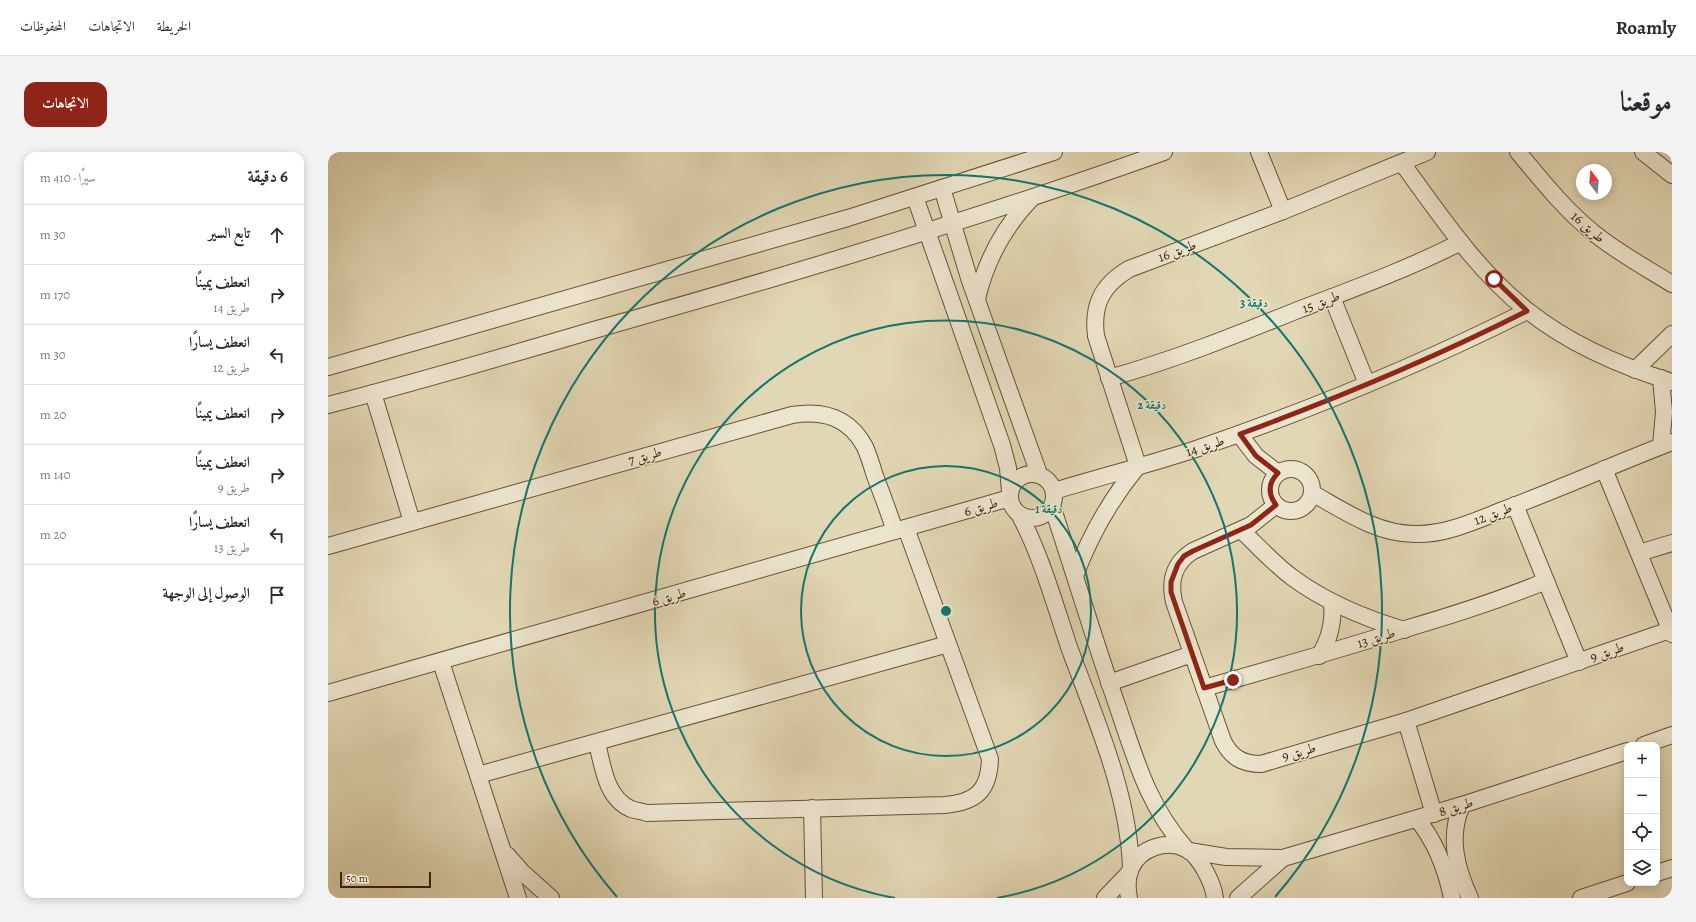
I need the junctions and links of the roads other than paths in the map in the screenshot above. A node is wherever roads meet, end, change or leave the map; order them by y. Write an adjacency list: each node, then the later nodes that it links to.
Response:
1 (1054, 152): 9 (street)
2 (1164, 152): 11 (street)
3 (1259, 152): 12 (street)
4 (1427, 152): 7 (street, طريق 16)
5 (1518, 152): 16 (street, طريق 16)
6 (1643, 152): 8 (street)
7 (1402, 163): 12 (street, طريق 16); 15 (street)
8 (1672, 175)
9 (942, 188): 10 (street); 13 (street)
10 (915, 197): 14 (street); 21 (street)
11 (1032, 197): 13 (street); 18 (street)
12 (1283, 211): 23 (street, طريق 16)
13 (952, 224): 14 (street); 18 (street)
14 (927, 232): 26 (street); 35 (street)
15 (1461, 242): 17 (street, طريق 15); 19 (street)
16 (1672, 284)
17 (1332, 297): 23 (street, طريق 15); 25 (street)
18 (977, 299): 33 (street)
19 (1527, 311): 22 (street); 25 (street, طريق 14)
20 (1672, 334): 22 (street)
21 (328, 367)
22 (1635, 370): 24 (street)
23 (1109, 378): 30 (street, طريق 16)
24 (1666, 380): 29 (street)
25 (1368, 384): 28 (street, طريق 14)
26 (373, 393): 27 (street); 40 (street)
27 (328, 405)
28 (1240, 434): 30 (street, طريق 14); 32 (street)
29 (1666, 444): 31 (street, طريق 12)
30 (1138, 466): 36 (street, طريق 14); 46 (street)
31 (1604, 469): 38 (street, طريق 12); 45 (street)
32 (1278, 473): 34 (street); 37 (street)
33 (1039, 474): 35 (street); 36 (street)
34 (1312, 493): 37 (street); 38 (street, طريق 12)
35 (1010, 495): 39 (street); 41 (street, طريق 6)
36 (1053, 498): 39 (street); 46 (street)
37 (1276, 505): 42 (street, طريق 9)
38 (1515, 505): 47 (street)
39 (1019, 514): 73 (street)
40 (412, 522): 41 (street, طريق 7); 44 (street, طريق 7)
41 (900, 530): 51 (street, طريق 7); 54 (street, طريق 6)
42 (1241, 530): 48 (street); 52 (street, طريق 9)
43 (1672, 543): 45 (street)
44 (328, 546)
45 (1639, 553): 49 (street)
46 (1075, 576): 56 (street)
47 (1546, 581): 50 (street, طريق 13); 55 (street)
48 (1332, 603): 50 (street); 53 (street)
49 (1671, 628): 55 (street, طريق 9)
50 (1404, 630): 53 (street, طريق 13)
51 (948, 644): 62 (street); 66 (street, طريق 7)
52 (1192, 654): 56 (street); 57 (street, طريق 9)
53 (1319, 656): 57 (street, طريق 13)
54 (441, 662): 58 (street, طريق 6); 64 (street)
55 (1578, 662): 59 (street, طريق 9)
56 (1109, 683): 70 (street)
57 (1204, 688): 59 (street, طريق 9)
58 (328, 693)
59 (1406, 721): 67 (street)
60 (1672, 735): 61 (street)
61 (1652, 742)
62 (597, 743): 64 (street); 66 (street, طريق 7)
63 (1624, 752): 65 (street, طريق 8)
64 (478, 775): 69 (street)
65 (1462, 805): 67 (street, طريق 8); 84 (street)
66 (812, 808): 78 (street)
67 (1434, 814): 68 (street, طريق 8)
68 (1417, 819): 71 (street, طريق 8); 83 (street)
69 (502, 849): 76 (street); 77 (street)
70 (1187, 850): 71 (street, طريق 8); 73 (street, طريق 8); 81 (street)
71 (1284, 858): 82 (street, طريق 8)
72 (1672, 868): 74 (street)
73 (1130, 870): 79 (street, طريق 8); 80 (street)
74 (1660, 872)
75 (1624, 884): 85 (street)
76 (518, 898)
77 (551, 898)
78 (814, 898)
79 (1105, 898)
80 (1129, 898)
81 (1215, 898)
82 (1238, 898)
83 (1452, 898)
84 (1470, 898)
85 (1581, 898)

